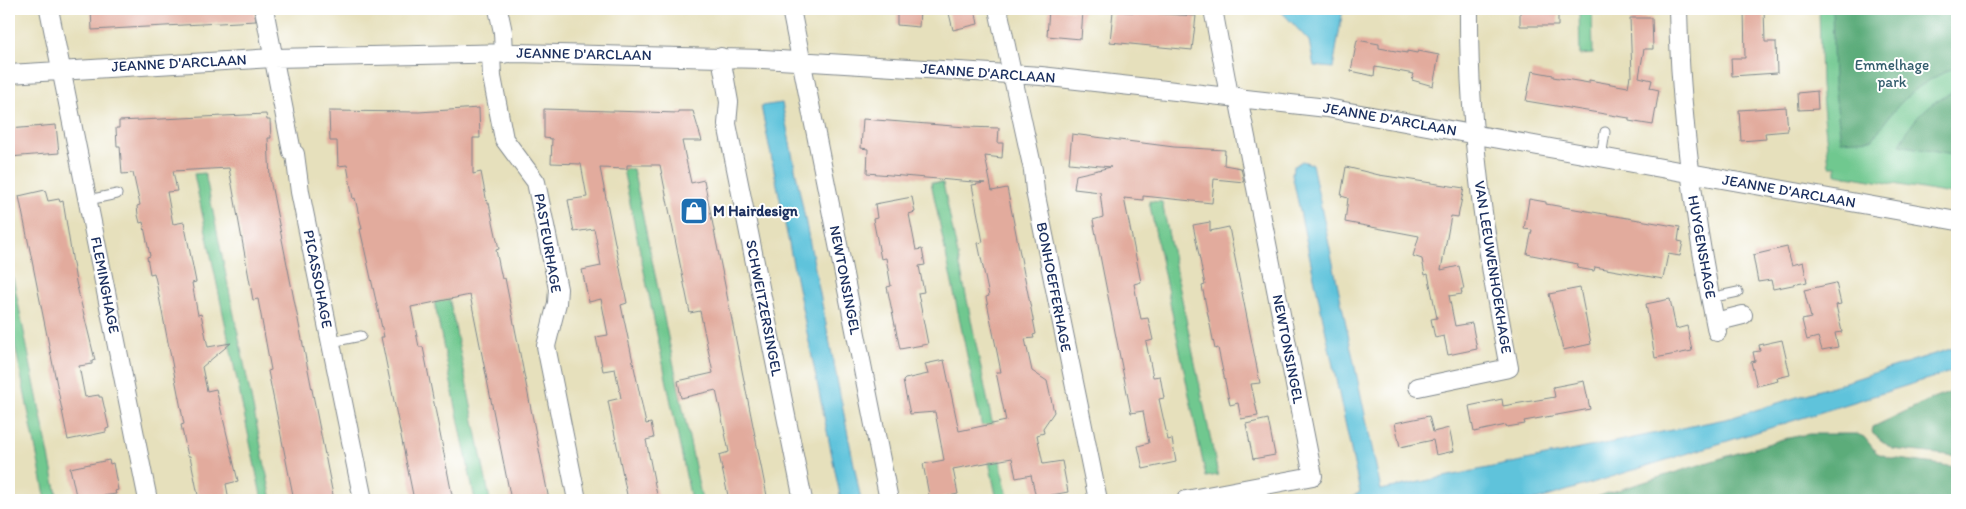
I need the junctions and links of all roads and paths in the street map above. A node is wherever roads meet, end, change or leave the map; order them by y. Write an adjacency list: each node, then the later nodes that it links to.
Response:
1 (49, 9): 13 (street, FLEMINGHAGE)
2 (264, 9): 11 (street, PICASSOHAGE)
3 (498, 9): 9 (street, PASTEURHAGE)
4 (792, 9): 12 (street, NEWTONSINGEL)
5 (998, 9): 15 (street, BONHOEFFERHAGE)
6 (1213, 9): 16 (street)
7 (1469, 9): 18 (street)
8 (1678, 9): 20 (street, HUYGENSHAGE)
9 (497, 54): 10 (street, JEANNE D'ARCLAAN); 11 (street, JEANNE D'ARCLAAN); 32 (street, PASTEURHAGE)
10 (721, 57): 12 (street, JEANNE D'ARCLAAN); 33 (street, SCHWEITZERSINGEL)
11 (273, 58): 13 (street, JEANNE D'ARCLAAN); 28 (street, PICASSOHAGE)
12 (800, 60): 15 (street, JEANNE D'ARCLAAN); 34 (street, NEWTONSINGEL)
13 (61, 70): 14 (street, JEANNE D'ARCLAAN); 22 (street, FLEMINGHAGE)
14 (9, 74)
15 (1012, 74): 16 (street, JEANNE D'ARCLAAN); 35 (street, BONHOEFFERHAGE)
16 (1234, 96): 18 (street, JEANNE D'ARCLAAN); 36 (street, NEWTONSINGEL)
17 (1605, 132): 19 (lane)
18 (1474, 134): 19 (street, JEANNE D'ARCLAAN); 29 (street, VAN LEEUWENHOEKHAGE)
19 (1601, 157): 20 (street, JEANNE D'ARCLAAN)
20 (1690, 173): 23 (street, JEANNE D'ARCLAAN); 25 (street, HUYGENSHAGE)
21 (117, 194): 22 (lane)
22 (88, 200): 30 (street, FLEMINGHAGE)
23 (1957, 221)
24 (1738, 292): 25 (lane)
25 (1712, 314): 26 (street)
26 (1739, 320)
27 (361, 336): 28 (lane)
28 (331, 342): 31 (street, PICASSOHAGE)
29 (1418, 387)
30 (148, 500)
31 (363, 500)
32 (577, 500)
33 (803, 500)
34 (889, 500)
35 (1098, 500)
36 (1186, 500)

